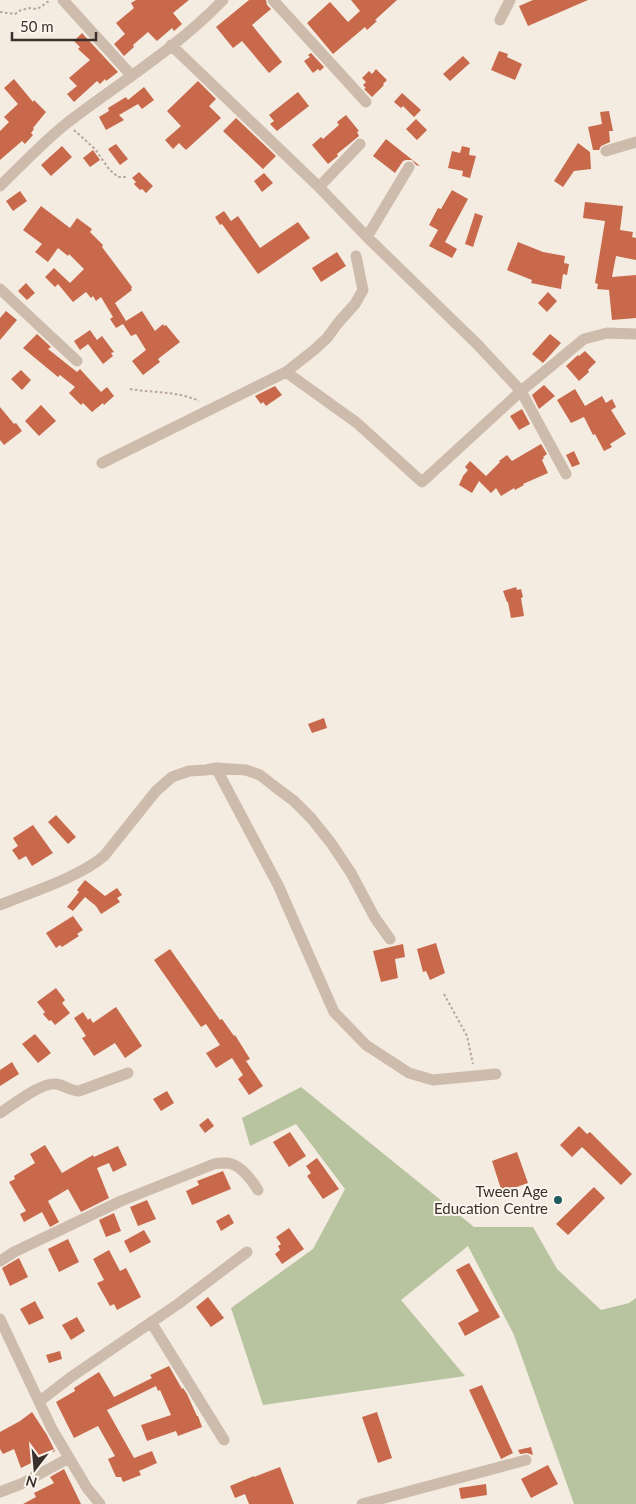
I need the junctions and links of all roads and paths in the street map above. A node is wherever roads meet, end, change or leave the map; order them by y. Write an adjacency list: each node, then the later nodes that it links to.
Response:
1 (63, 0): 5 (path); 8 (street)
2 (273, 0): 9 (street)
3 (510, 0): 6 (street)
4 (217, 2): 7 (street)
5 (0, 12)
6 (500, 20)
7 (171, 46): 8 (street); 17 (street)
8 (132, 76): 10 (street)
9 (366, 102)
10 (67, 124): 15 (path); 16 (street)
11 (636, 142): 13 (street)
12 (360, 144): 17 (street)
13 (606, 151)
14 (409, 167): 18 (street)
15 (128, 177)
16 (0, 186)
17 (319, 187): 18 (street)
18 (367, 238): 25 (street)
19 (356, 256): 23 (street)
20 (0, 289): 22 (street)
21 (636, 334): 25 (street)
22 (77, 360)
23 (286, 372): 25 (street); 26 (street)
24 (130, 389): 26 (path)
25 (521, 391): 28 (street)
26 (212, 409): 27 (street)
27 (102, 463)
28 (566, 474)
29 (216, 768): 30 (street); 31 (street); 35 (street)
30 (0, 905)
31 (390, 939)
32 (444, 994): 35 (path)
33 (128, 1073): 36 (street)
34 (496, 1074): 35 (street)
35 (475, 1076)
36 (0, 1113)
37 (258, 1190): 39 (street)
38 (247, 1252): 41 (street)
39 (0, 1261)
40 (0, 1319): 42 (street)
41 (151, 1322): 42 (street); 43 (street)
42 (40, 1401): 44 (street)
43 (224, 1440)
44 (70, 1458): 46 (street); 47 (street)
45 (526, 1460): 48 (street)
46 (0, 1492)
47 (100, 1504)
48 (362, 1504)

